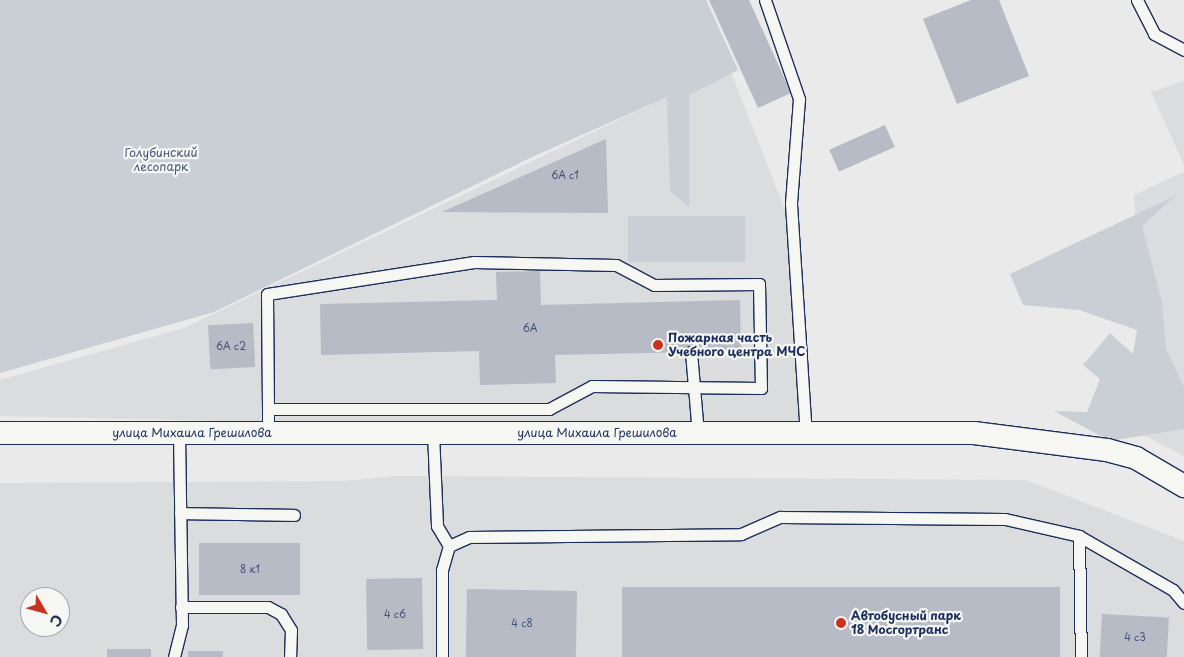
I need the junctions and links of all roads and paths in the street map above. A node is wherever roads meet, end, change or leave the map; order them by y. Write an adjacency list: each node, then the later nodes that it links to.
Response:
1 (765, 0): 12 (lane)
2 (1137, 0): 3 (lane)
3 (1184, 50)
4 (691, 352): 5 (lane)
5 (697, 387): 6 (lane); 6 (lane); 11 (lane)
6 (268, 409): 9 (lane)
7 (0, 432): 8 (street, улица Михаила Грешилова)
8 (179, 432): 9 (street, улица Михаила Грешилова); 14 (lane)
9 (269, 433): 10 (street, улица Михаила Грешилова)
10 (433, 433): 11 (street, улица Михаила Грешилова); 17 (lane)
11 (698, 433): 12 (street, улица Михаила Грешилова)
12 (806, 433): 13 (street, улица Михаила Грешилова)
13 (1184, 486)
14 (180, 513): 15 (lane); 19 (lane)
15 (294, 515)
16 (1079, 536): 17 (lane); 18 (lane); 23 (lane)
17 (449, 546): 22 (lane)
18 (1184, 603)
19 (181, 607): 20 (lane); 21 (lane)
20 (174, 657)
21 (290, 657)
22 (442, 657)
23 (1081, 657)

